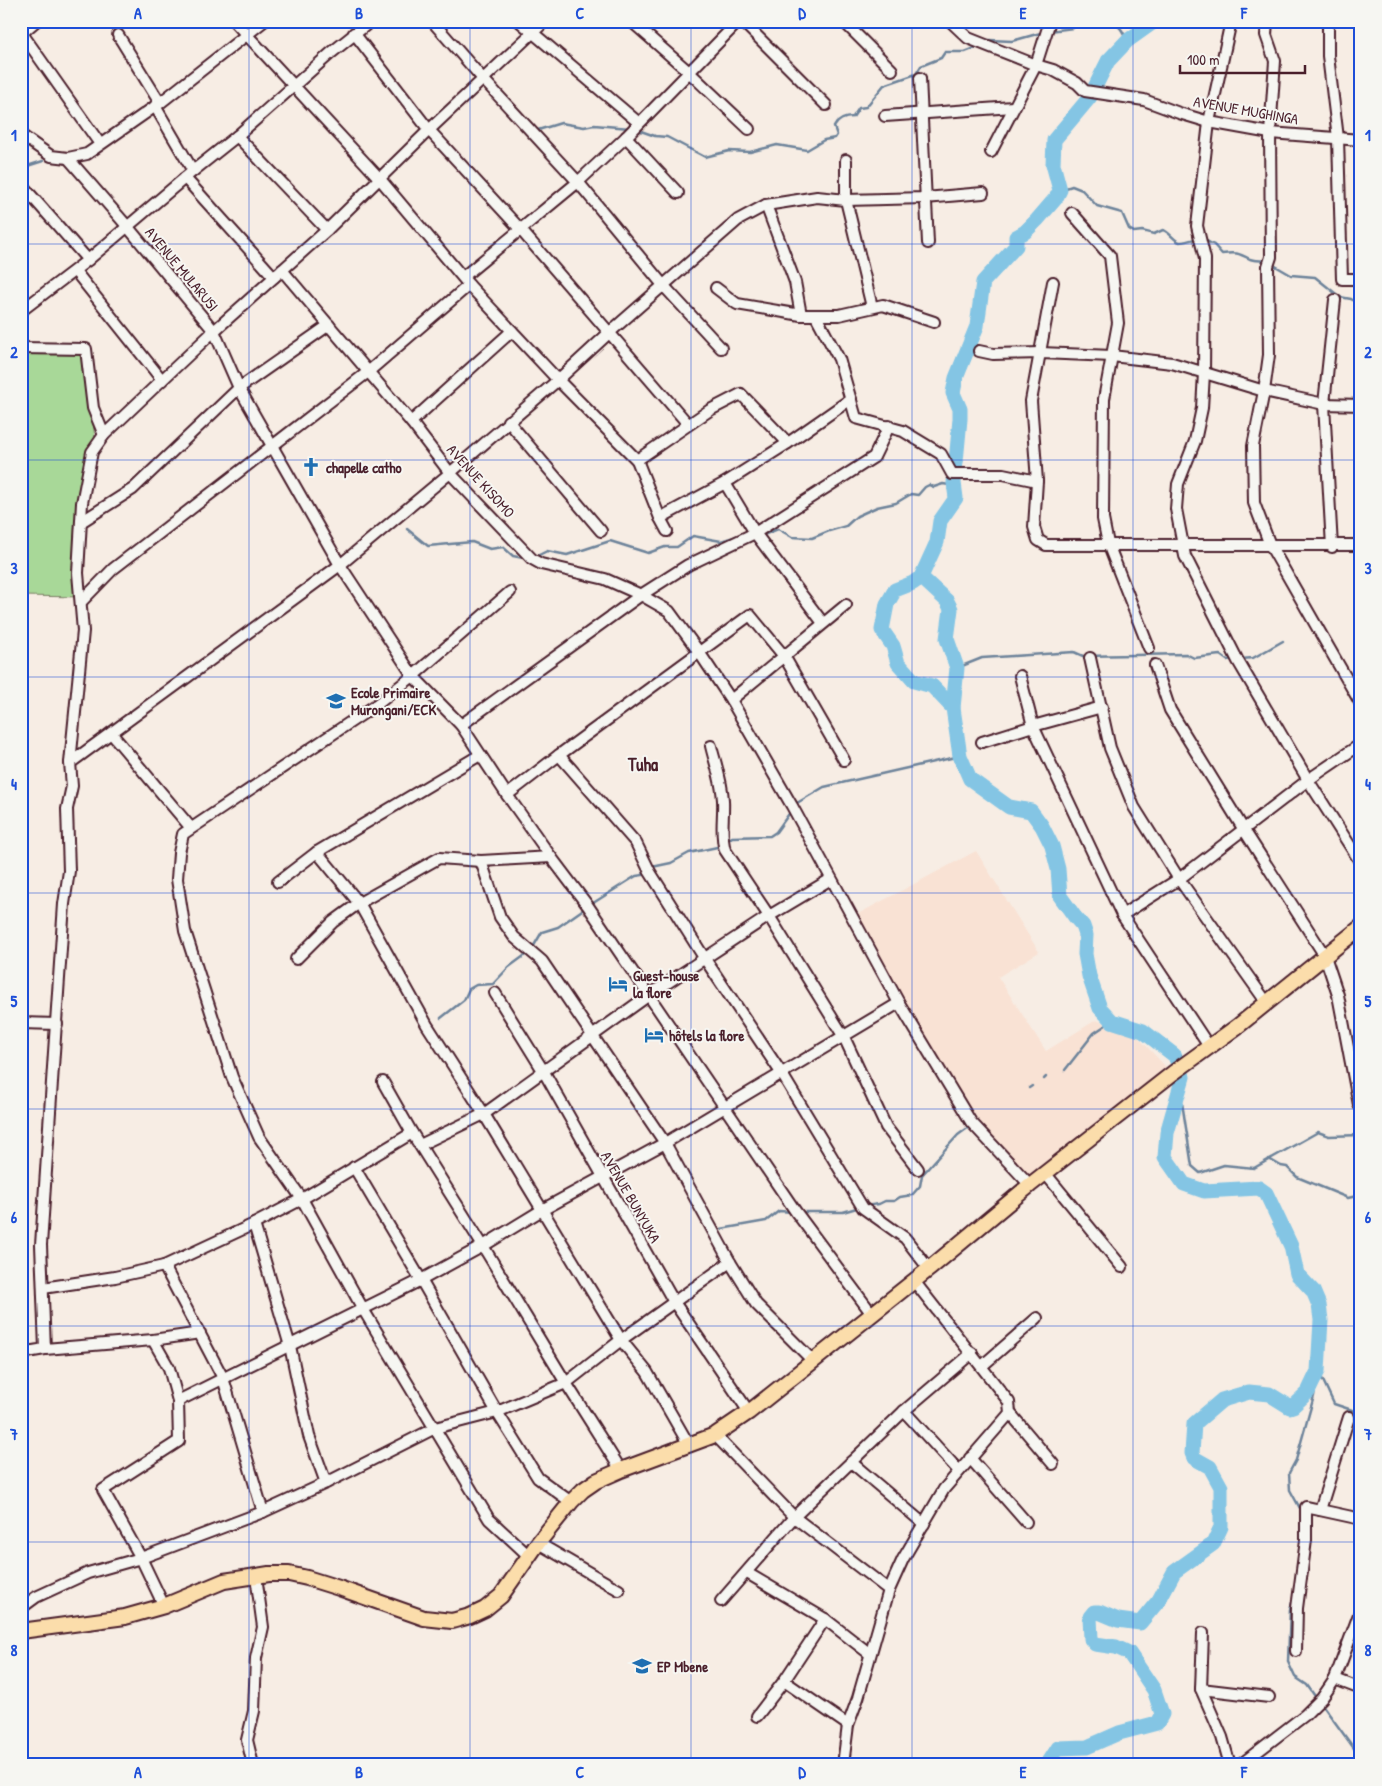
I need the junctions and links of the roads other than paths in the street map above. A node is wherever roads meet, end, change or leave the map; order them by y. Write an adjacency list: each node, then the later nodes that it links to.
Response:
1 (36, 21): 16 (street)
2 (234, 21): 19 (street)
3 (264, 21): 19 (street)
4 (371, 21): 17 (street)
5 (432, 21): 25 (street)
6 (519, 21): 18 (street)
7 (545, 21): 18 (street)
8 (631, 21): 23 (street)
9 (740, 21): 23 (street); 28 (street)
10 (843, 21): 22 (street)
11 (950, 21): 21 (street)
12 (1232, 21): 32 (street)
13 (1267, 21): 36 (street)
14 (1328, 21): 40 (street)
15 (1048, 29): 21 (street)
16 (22, 32): 42 (street)
17 (354, 33): 26 (street); 35 (street)
18 (532, 33): 25 (street); 33 (street)
19 (246, 34): 26 (street); 27 (street)
20 (118, 35): 27 (street)
21 (1036, 65): 29 (street); 32 (street, AVENUE MUGHINGA)
22 (892, 70)
23 (689, 72): 33 (street); 34 (street)
24 (920, 78): 30 (street)
25 (482, 79): 35 (street); 49 (street)
26 (293, 85): 38 (street); 48 (street)
27 (158, 105): 42 (street); 46 (street)
28 (826, 106)
29 (1013, 107): 30 (street); 43 (street)
30 (921, 115): 31 (street); 53 (street)
31 (885, 116)
32 (1209, 122): 36 (street, AVENUE MUGHINGA); 85 (street)
33 (639, 123): 39 (street)
34 (750, 129)
35 (429, 130): 48 (street); 59 (street)
36 (1270, 133): 40 (street, AVENUE MUGHINGA); 89 (street)
37 (21, 135): 44 (street)
38 (236, 136): 46 (street); 58 (street)
39 (626, 138): 49 (street); 51 (street)
40 (1338, 138): 41 (street, AVENUE MUGHINGA); 64 (street)
41 (1361, 140)
42 (100, 144): 44 (street)
43 (991, 152)
44 (68, 158): 57 (street, AVENUE MULARUSI)
45 (846, 160): 54 (street)
46 (193, 171): 47 (street)
47 (185, 178): 57 (street); 63 (street, AVENUE KISOMO)
48 (380, 179): 58 (street); 65 (street)
49 (578, 182): 59 (street); 67 (street)
50 (21, 184): 61 (street)
51 (678, 193)
52 (983, 193): 53 (street)
53 (925, 198): 54 (street); 60 (street)
54 (846, 200): 55 (street); 70 (street)
55 (766, 205): 67 (street); 72 (street)
56 (1072, 213): 83 (street)
57 (127, 226): 61 (street); 76 (street, AVENUE MULARUSI)
58 (327, 230): 63 (street)
59 (520, 230): 65 (street); 78 (street)
60 (928, 243)
61 (88, 260): 62 (street)
62 (75, 271): 71 (street); 86 (street)
63 (278, 274): 75 (street, AVENUE KISOMO); 76 (street)
64 (1361, 279)
65 (466, 281): 77 (street); 84 (street)
66 (1053, 282): 82 (street)
67 (663, 285): 78 (street); 80 (street)
68 (716, 288): 72 (street)
69 (1335, 300): 91 (street)
70 (872, 307): 73 (street); 74 (street)
71 (21, 311)
72 (801, 315): 73 (street)
73 (816, 316): 90 (street)
74 (934, 322)
75 (329, 325): 84 (street, AVENUE KISOMO); 88 (street)
76 (214, 330): 86 (street); 88 (street, AVENUE MULARUSI)
77 (512, 331): 87 (street); 93 (street)
78 (610, 332): 87 (street); 95 (street)
79 (21, 348): 97 (street)
80 (721, 348)
81 (978, 351): 82 (street)
82 (1041, 353): 83 (street); 102 (street)
83 (1112, 356): 85 (street); 109 (street)
84 (368, 372): 93 (street, AVENUE KISOMO); 99 (street)
85 (1204, 372): 89 (street); 110 (street)
86 (162, 380): 97 (street)
87 (558, 380): 94 (street); 100 (street)
88 (239, 388): 99 (street, AVENUE MULARUSI); 105 (street)
89 (1264, 391): 91 (street); 111 (street)
90 (851, 399): 96 (street); 98 (street)
91 (1324, 404): 92 (street); 113 (street)
92 (1361, 405)
93 (411, 422): 101 (street, AVENUE KISOMO)
94 (508, 422): 101 (street); 106 (street)
95 (688, 424): 98 (street); 100 (street)
96 (889, 426): 102 (street); 108 (street)
97 (104, 435): 105 (street)
98 (788, 443): 103 (street)
99 (273, 447): 114 (street, AVENUE MULARUSI); 117 (street)
100 (637, 460): 104 (street)
101 (450, 473): 114 (street); 116 (street, AVENUE KISOMO)
102 (1037, 481): 109 (street)
103 (725, 483): 104 (street); 108 (street)
104 (660, 518): 107 (street)
105 (81, 522): 117 (street)
106 (601, 531)
107 (667, 531)
108 (754, 533): 116 (street); 119 (street)
109 (1108, 544): 110 (street); 120 (street)
110 (1182, 544): 111 (street); 140 (street)
111 (1270, 545): 113 (street); 128 (street)
112 (1361, 546): 113 (street)
113 (1332, 547)
114 (340, 565): 125 (street, AVENUE MULARUSI); 132 (street)
115 (510, 592): 125 (street)
116 (641, 595): 121 (street, AVENUE KISOMO); 130 (street)
117 (82, 601): 139 (street)
118 (846, 605): 119 (street)
119 (824, 623): 122 (street)
120 (1149, 648)
121 (699, 652): 122 (street); 127 (street, AVENUE KISOMO); 136 (street)
122 (784, 656): 127 (street); 138 (street)
123 (1090, 658): 129 (street)
124 (1155, 665): 143 (street)
125 (413, 676): 130 (street, AVENUE MULARUSI); 142 (street)
126 (1020, 676): 131 (street)
127 (731, 700): 148 (street, AVENUE KISOMO)
128 (1361, 704)
129 (1102, 707): 131 (street); 149 (street)
130 (461, 725): 137 (street, AVENUE MULARUSI)
131 (1033, 726): 133 (street); 152 (street)
132 (111, 733): 139 (street); 142 (street)
133 (982, 742)
134 (1361, 744): 140 (street)
135 (711, 746): 153 (street)
136 (559, 754): 141 (street); 156 (street)
137 (480, 755): 141 (street, AVENUE MULARUSI); 144 (street)
138 (844, 760)
139 (70, 763): 163 (street)
140 (1308, 780): 143 (street); 147 (street)
141 (507, 795): 145 (street, AVENUE MULARUSI)
142 (191, 828): 181 (street)
143 (1244, 830): 149 (street); 155 (street)
144 (317, 852): 150 (street); 151 (street)
145 (551, 857): 146 (street); 159 (street, AVENUE MULARUSI)
146 (481, 861): 151 (street); 164 (street)
147 (1361, 863)
148 (831, 879): 153 (street); 161 (street, AVENUE KISOMO)
149 (1179, 879): 152 (street); 160 (street)
150 (278, 882)
151 (359, 903): 157 (street); 172 (street)
152 (1122, 915): 166 (street)
153 (769, 916): 156 (street); 165 (street)
154 (1361, 927): 155 (highway)
155 (1325, 956): 160 (highway); 170 (street)
156 (705, 959): 159 (street); 168 (street)
157 (296, 960)
158 (494, 992): 167 (street, AVENUE BUNYUKA)
159 (649, 995): 164 (street); 171 (street, AVENUE MULARUSI)
160 (1267, 1003): 166 (highway)
161 (900, 1004): 165 (street); 180 (street, AVENUE KISOMO)
162 (21, 1023): 163 (street)
163 (57, 1024): 191 (street)
164 (593, 1036): 167 (street); 174 (street)
165 (844, 1037): 168 (street); 177 (street)
166 (1210, 1048): 178 (highway)
167 (544, 1072): 172 (street); 179 (street, AVENUE BUNYUKA)
168 (782, 1074): 171 (street); 188 (street)
169 (383, 1082): 173 (street)
170 (1359, 1106)
171 (726, 1107): 174 (street); 194 (street, AVENUE MULARUSI)
172 (484, 1114): 175 (street); 182 (street)
173 (412, 1133): 175 (street); 176 (street)
174 (665, 1143): 179 (street); 185 (street)
175 (420, 1145): 184 (street)
176 (354, 1167): 181 (street); 189 (street)
177 (918, 1169)
178 (1045, 1173): 180 (highway); 187 (street)
179 (602, 1177): 182 (street); 192 (street, AVENUE BUNYUKA)
180 (1030, 1185): 188 (highway)
181 (302, 1199): 183 (street); 193 (street)
182 (542, 1210): 184 (street); 198 (street)
183 (254, 1224): 186 (street); 199 (street)
184 (484, 1246): 189 (street); 206 (street)
185 (730, 1262): 192 (street); 203 (street)
186 (164, 1266): 191 (street); 196 (street)
187 (1122, 1267)
188 (930, 1269): 190 (highway)
189 (422, 1280): 193 (street); 209 (street)
190 (914, 1281): 194 (highway); 202 (street)
191 (43, 1288): 200 (street)
192 (674, 1302): 198 (street); 210 (street, AVENUE BUNYUKA)
193 (363, 1309): 199 (street); 213 (street)
194 (872, 1314): 203 (highway)
195 (1037, 1318): 204 (street)
196 (200, 1333): 197 (street); 205 (street)
197 (153, 1340): 200 (street); 207 (street)
198 (621, 1340): 206 (street); 215 (street)
199 (290, 1346): 205 (street); 221 (street)
200 (45, 1349): 201 (street)
201 (21, 1353)
202 (972, 1353): 204 (street); 208 (street)
203 (813, 1361): 210 (highway)
204 (982, 1366): 211 (street)
205 (223, 1378): 207 (street); 224 (street)
206 (566, 1383): 209 (street); 219 (street)
207 (178, 1401): 231 (street)
208 (904, 1411): 217 (street); 220 (street)
209 (496, 1412): 213 (street); 222 (street)
210 (750, 1412): 214 (highway)
211 (1010, 1412): 216 (street); 218 (street)
212 (1349, 1417): 223 (street)
213 (435, 1428): 221 (street); 230 (street)
214 (715, 1434): 215 (highway); 225 (street)
215 (689, 1445): 219 (highway)
216 (970, 1458): 220 (street); 227 (street)
217 (851, 1462): 225 (street); 228 (street)
218 (1053, 1464)
219 (622, 1470): 222 (highway)
220 (959, 1471): 228 (street)
221 (326, 1483): 224 (street)
222 (571, 1502): 229 (highway)
223 (1320, 1510): 226 (street); 243 (street)
224 (263, 1512): 231 (street)
225 (794, 1518): 232 (street); 235 (street)
226 (1361, 1519)
227 (1026, 1522)
228 (924, 1524): 235 (street)
229 (538, 1543): 230 (highway); 234 (street)
230 (530, 1557): 233 (highway)
231 (140, 1558): 237 (street); 238 (street)
232 (747, 1573): 236 (street); 240 (street)
233 (256, 1576): 237 (highway); 252 (street)
234 (619, 1590)
235 (889, 1590): 244 (street)
236 (721, 1601)
237 (164, 1606): 241 (highway)
238 (21, 1608)
239 (1361, 1609): 245 (street)
240 (825, 1620): 244 (street); 246 (street)
241 (22, 1629)
242 (1204, 1633): 247 (street)
243 (1296, 1651)
244 (870, 1654): 251 (street)
245 (1335, 1679): 248 (street); 255 (street)
246 (784, 1681): 250 (street); 251 (street)
247 (1201, 1689): 249 (street); 254 (street)
248 (1361, 1689)
249 (1269, 1697)
250 (757, 1716)
251 (848, 1725): 253 (street)
252 (253, 1765)
253 (843, 1765)
254 (1230, 1765)
255 (1240, 1765)

